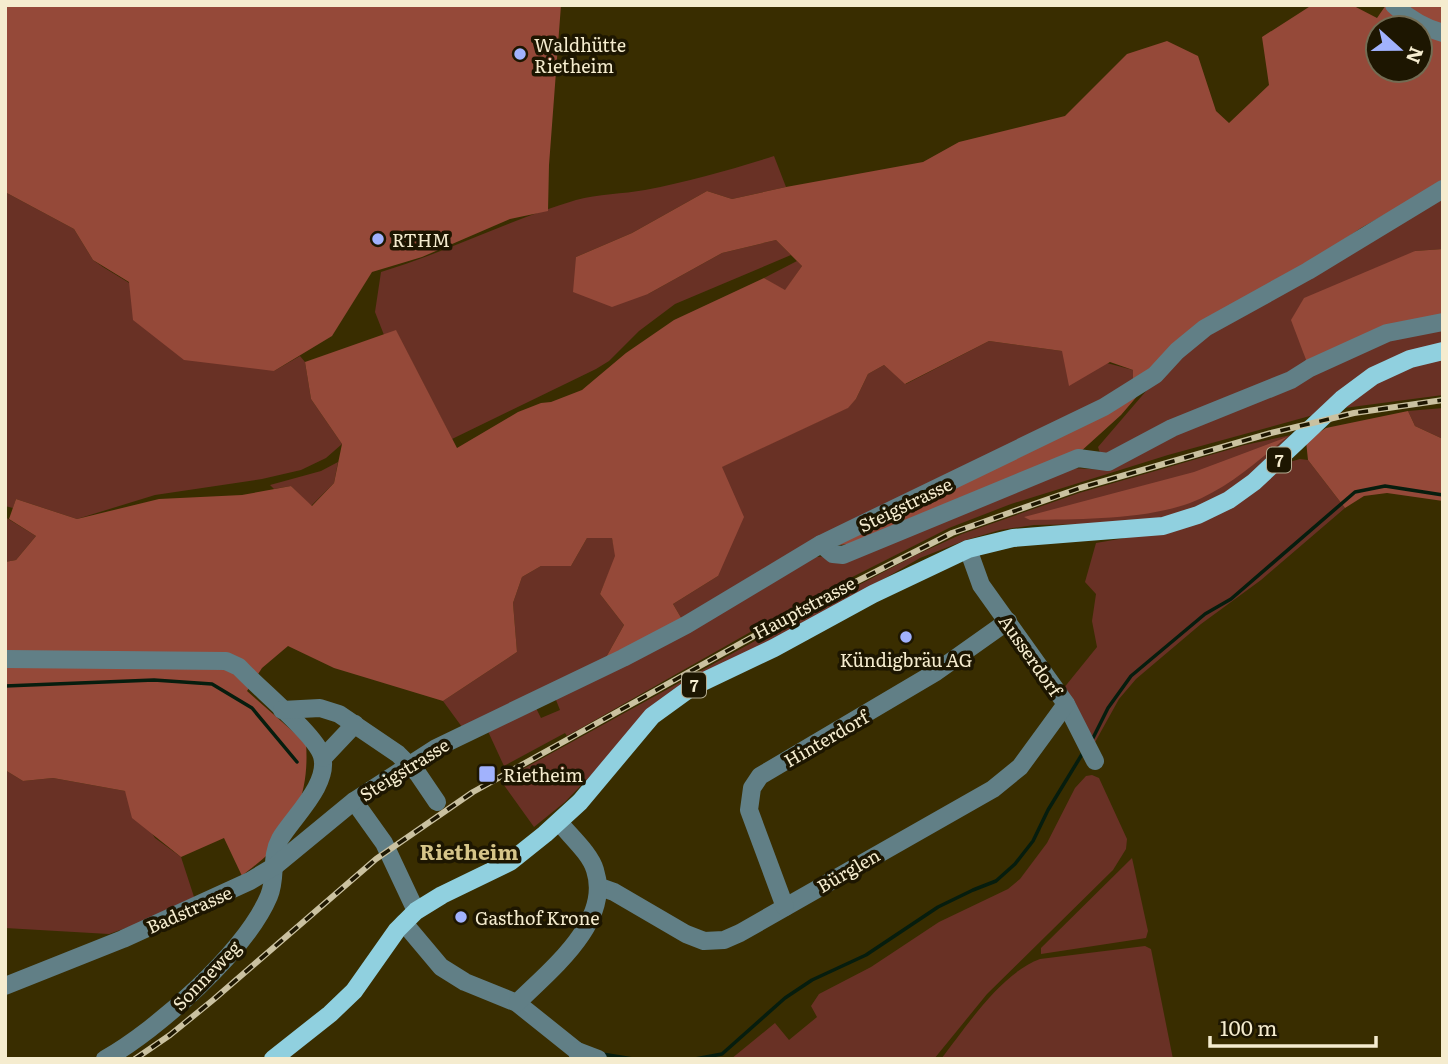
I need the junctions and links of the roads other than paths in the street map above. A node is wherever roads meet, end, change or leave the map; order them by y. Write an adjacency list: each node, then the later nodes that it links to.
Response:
1 (1394, 5): 2 (street)
2 (1443, 33)
3 (1443, 188): 6 (street, Steigstrasse)
4 (1443, 322): 6 (street)
5 (1443, 351): 7 (main road, Hauptstrasse / 7)
6 (821, 544): 15 (street, Steigstrasse)
7 (968, 549): 8 (street, Ausserdorf); 18 (main road, Hauptstrasse / 7)
8 (1008, 621): 10 (street, Ausserdorf); 21 (street, Hinterdorf)
9 (5, 659): 11 (street)
10 (1066, 704): 14 (street, Ausserdorf); 21 (street, Bürglen)
11 (282, 710): 12 (street); 13 (street)
12 (355, 724): 13 (street); 15 (street)
13 (323, 758): 19 (street, Sonneweg)
14 (1095, 761)
15 (409, 765): 16 (street, Steigstrasse); 17 (street)
16 (354, 801): 19 (street, Badstrasse); 22 (street)
17 (437, 803)
18 (559, 822): 20 (street); 22 (main road, Hauptstrasse / 7)
19 (275, 866): 23 (street, Badstrasse); 26 (street, Sonneweg)
20 (600, 887): 21 (street, Bürglen); 24 (street)
21 (785, 907)
22 (410, 917): 24 (street); 27 (main road, Hauptstrasse / 7)
23 (5, 986)
24 (517, 1003): 25 (street)
25 (578, 1055): 28 (street)
26 (105, 1059)
27 (273, 1059)
28 (598, 1059)

